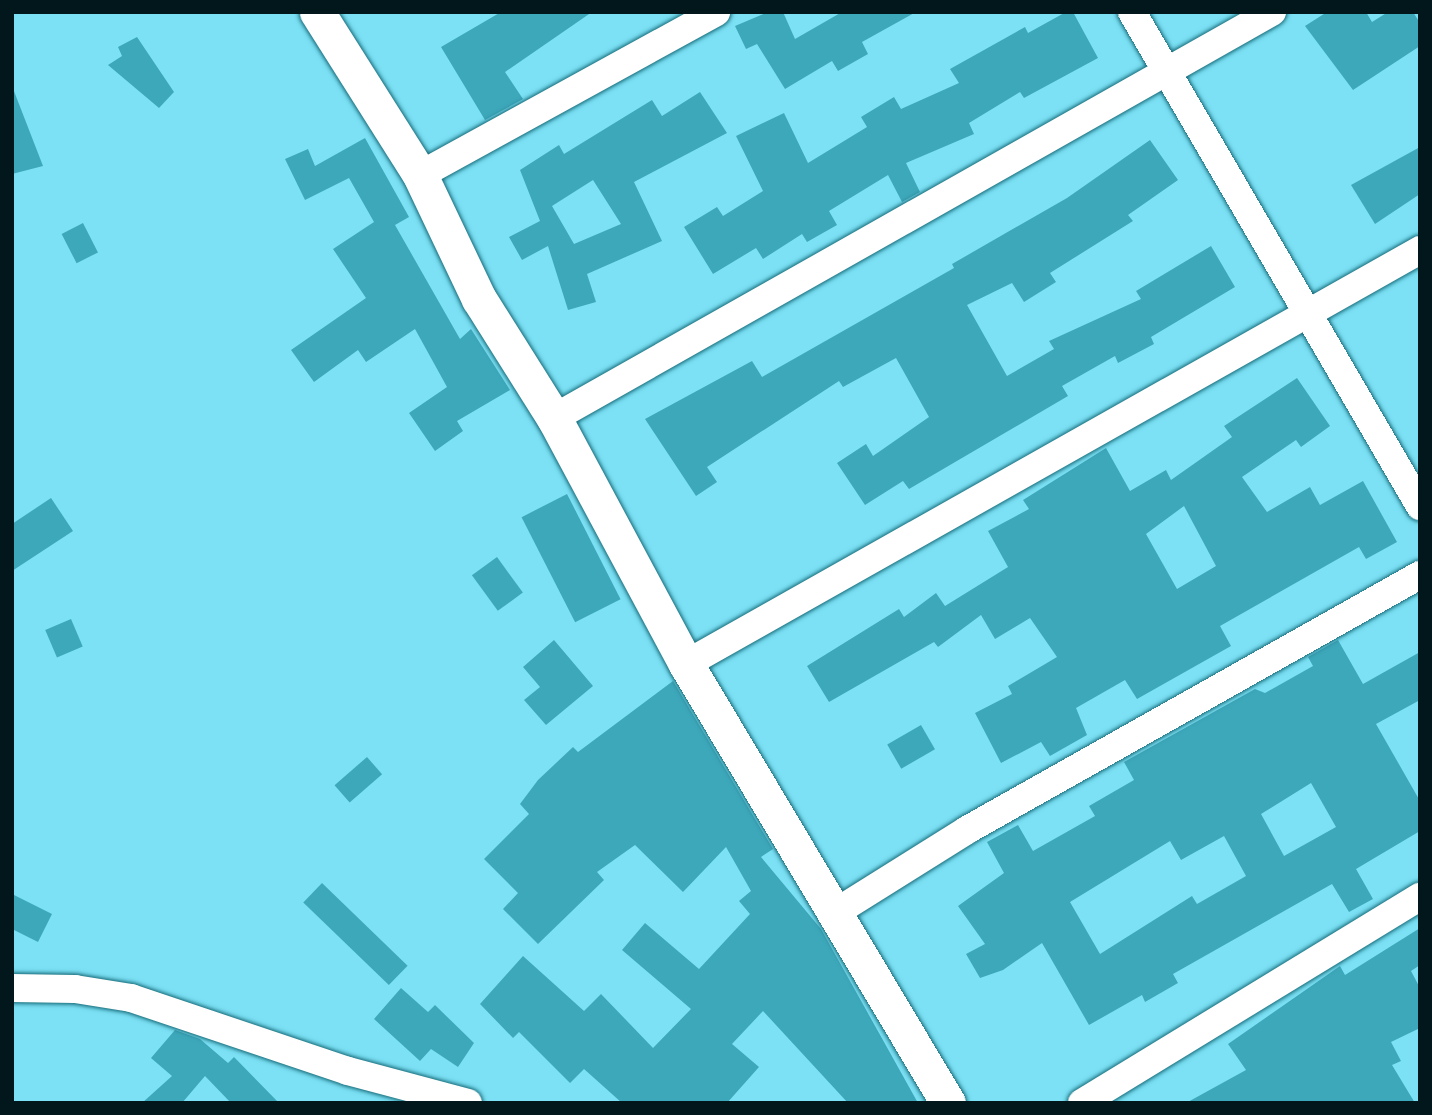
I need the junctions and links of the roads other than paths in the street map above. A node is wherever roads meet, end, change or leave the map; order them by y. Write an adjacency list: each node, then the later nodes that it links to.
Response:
1 (317, 12): 6 (street)
2 (716, 12): 6 (street)
3 (1132, 12): 5 (street)
4 (1272, 12): 5 (street)
5 (1166, 71): 8 (street); 9 (street)
6 (420, 175): 9 (street)
7 (1420, 250): 8 (street)
8 (1306, 311): 10 (street); 12 (street)
9 (554, 418): 12 (street)
10 (1420, 506)
11 (1420, 575): 14 (street)
12 (686, 664): 14 (street)
13 (1420, 897): 18 (street)
14 (838, 911): 17 (street)
15 (12, 988): 16 (street)
16 (468, 1103)
17 (948, 1103)
18 (1082, 1103)

